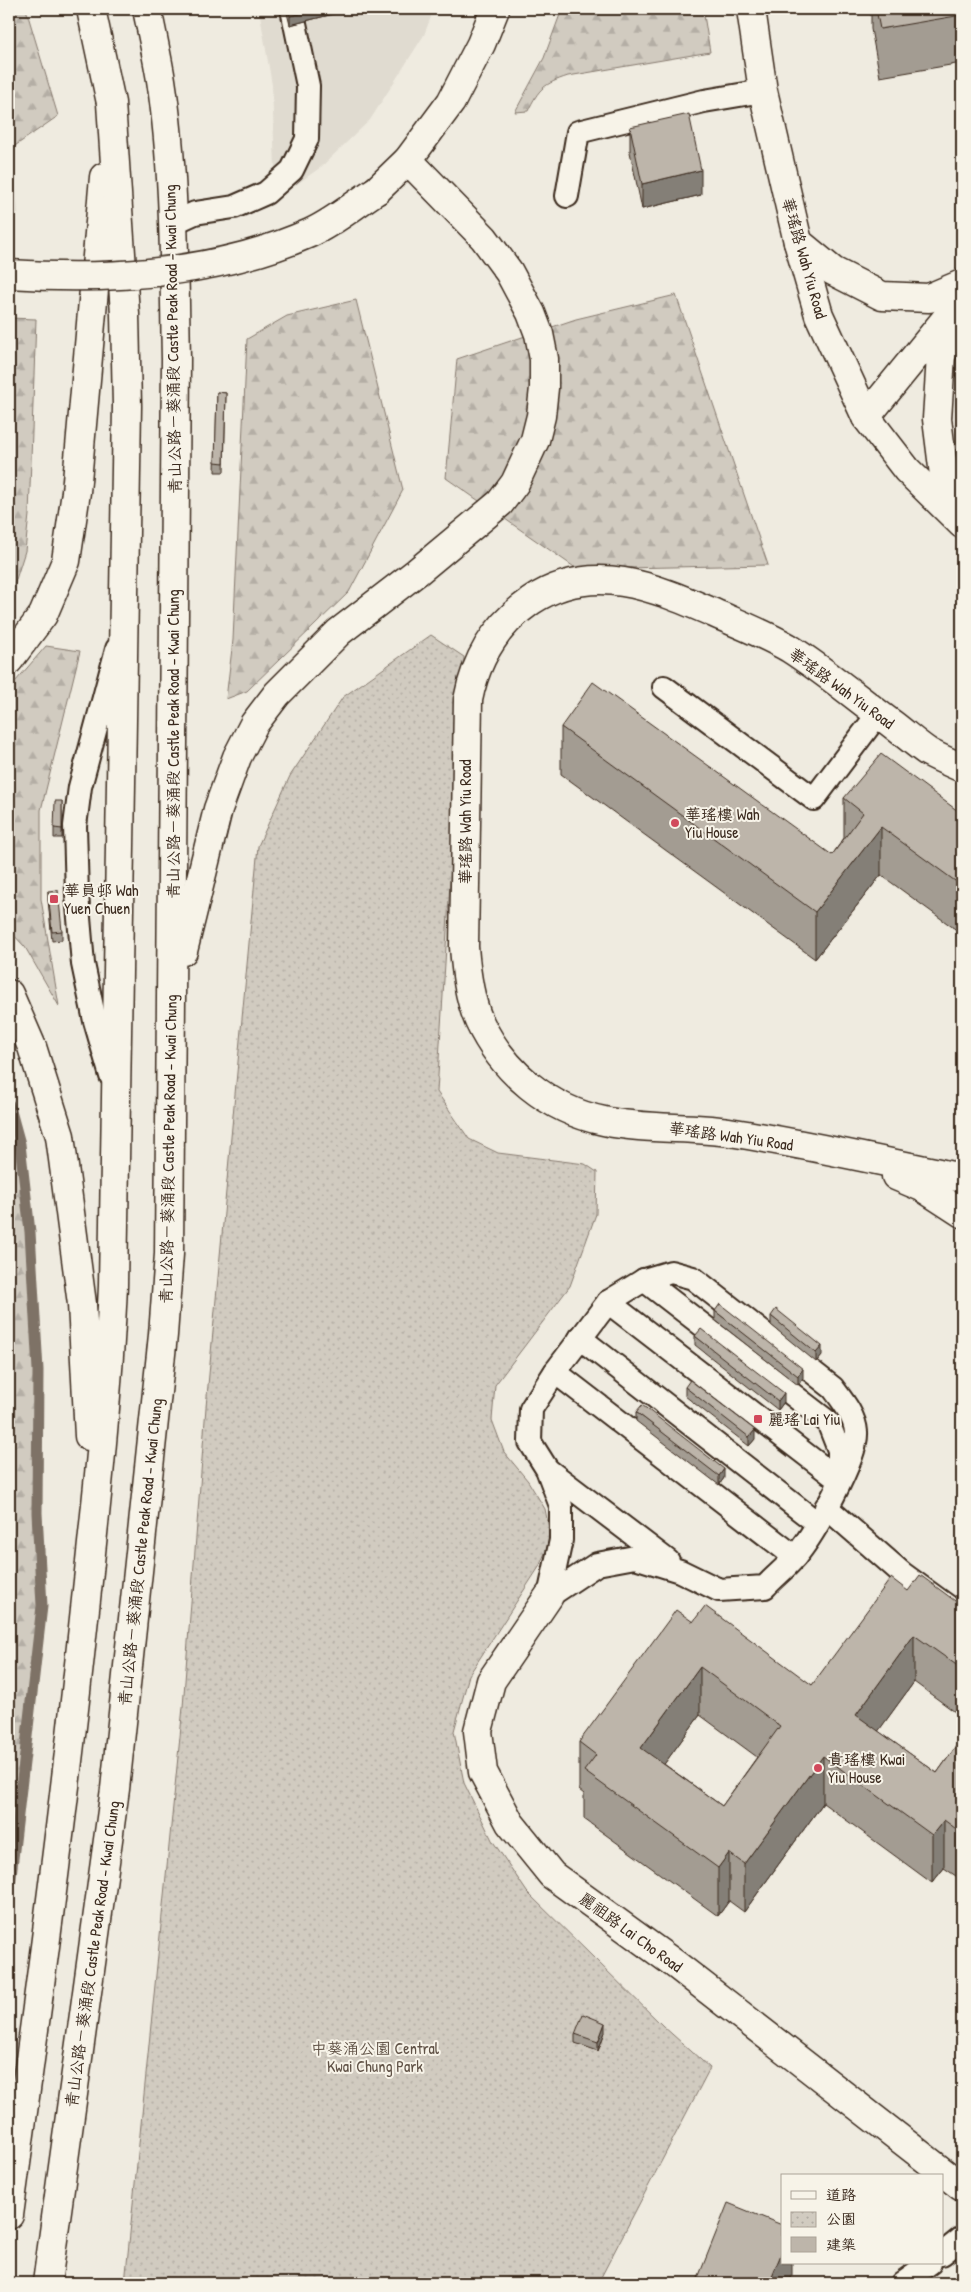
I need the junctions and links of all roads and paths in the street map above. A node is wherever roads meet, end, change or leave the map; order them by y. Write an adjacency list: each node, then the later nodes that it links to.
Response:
1 (91, 9): 7 (main road)
2 (147, 9): 10 (main road, 青山公路－葵涌段 Castle Peak Road – Kwai Chung)
3 (292, 9): 10 (lane)
4 (496, 9): 8 (main road)
5 (752, 9): 6 (main road, 華瑤路 Wah Yiu Road)
6 (764, 91): 9 (lane); 11 (main road, 華瑤路 Wah Yiu Road)
7 (111, 103): 19 (main road); 20 (main road)
8 (408, 160): 12 (main road, bridge); 25 (main road)
9 (568, 196)
10 (173, 223): 25 (main road, 青山公路－葵涌段 Castle Peak Road – Kwai Chung)
11 (798, 242): 13 (main road); 16 (main road, 華瑤路 Wah Yiu Road)
12 (9, 274)
13 (962, 284)
14 (962, 299): 16 (main road)
15 (962, 313): 17 (main road)
16 (866, 417): 18 (main road, 華瑤路 Wah Yiu Road)
17 (962, 505)
18 (962, 524)
19 (123, 626): 26 (main road); 26 (lane)
20 (9, 660)
21 (664, 688): 22 (lane)
22 (878, 714): 23 (main road, 華瑤路 Wah Yiu Road); 27 (main road, 華瑤路 Wah Yiu Road)
23 (962, 768)
24 (9, 994): 37 (main road)
25 (172, 998): 47 (main road, 青山公路－葵涌段 Castle Peak Road – Kwai Chung)
26 (116, 1091): 37 (main road)
27 (844, 1154): 28 (main road, 華瑤路 Wah Yiu Road); 29 (main road)
28 (962, 1178)
29 (962, 1213)
30 (644, 1280): 31 (lane); 35 (lane); 35 (lane)
31 (608, 1302): 32 (lane); 35 (lane)
32 (580, 1338): 33 (lane); 36 (lane)
33 (555, 1372): 34 (lane); 38 (lane)
34 (547, 1469): 39 (lane); 40 (lane)
35 (839, 1480): 36 (lane)
36 (822, 1515): 38 (lane); 41 (lane)
37 (91, 1556): 43 (main road)
38 (795, 1557): 39 (lane)
39 (680, 1571): 40 (lane)
40 (549, 1596): 42 (main road, 麗祖路 Lai Cho Road)
41 (962, 1617)
42 (962, 2187)
43 (9, 2215)
44 (962, 2238): 45 (lane)
45 (944, 2252)
46 (929, 2264): 48 (lane)
47 (47, 2283)
48 (902, 2283)

